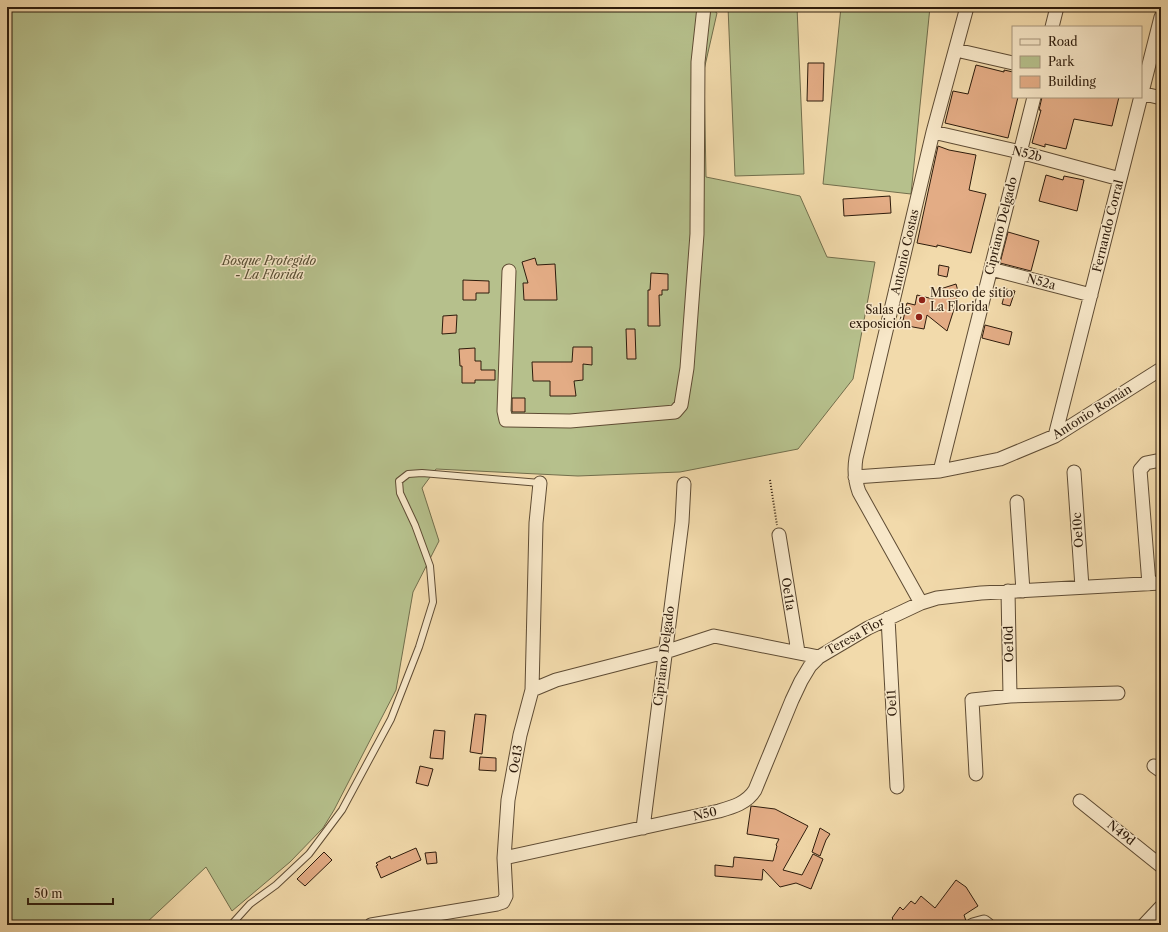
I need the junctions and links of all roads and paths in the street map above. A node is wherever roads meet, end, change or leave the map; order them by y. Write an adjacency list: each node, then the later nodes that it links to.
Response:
1 (704, 7): 16 (street)
2 (967, 7): 6 (street, Antonio Costas)
3 (1058, 7): 5 (street)
4 (1161, 17): 8 (street, Fernando Corral)
5 (1052, 26)
6 (956, 50): 7 (street); 12 (street, Antonio Costas)
7 (1012, 63)
8 (1142, 94): 11 (street)
9 (1034, 98): 13 (street, Cipriano Delgado)
10 (1141, 98): 14 (street, Fernando Corral)
11 (1161, 98)
12 (933, 132): 13 (street, N52b); 23 (street, Antonio Costas)
13 (1020, 152): 14 (street, N52b); 15 (street, Cipriano Delgado)
14 (1120, 179): 17 (street, Fernando Corral)
15 (991, 269): 17 (street, N52a); 21 (street, Cipriano Delgado)
16 (508, 271)
17 (1091, 295): 19 (street, Fernando Corral)
18 (1161, 369): 19 (street, Antonio Román)
19 (1055, 436): 21 (street, Antonio Román)
20 (1161, 460): 29 (street)
21 (940, 471): 23 (street, Antonio Román)
22 (1074, 472): 30 (street, Oe10c)
23 (855, 477): 33 (street, Antonio Costas)
24 (770, 480): 28 (path)
25 (540, 483): 38 (street, Oe13); 48 (lane)
26 (684, 484): 35 (street, Cipriano Delgado)
27 (1016, 502): 31 (street)
28 (779, 535): 36 (street, Oe11a)
29 (1155, 583): 30 (street, Teresa Flor)
30 (1082, 588): 31 (street, Teresa Flor)
31 (1023, 590): 32 (street, Teresa Flor)
32 (1008, 591): 33 (street, Teresa Flor); 40 (street, Oe10d)
33 (921, 603): 34 (street, Teresa Flor)
34 (888, 618): 37 (street, Teresa Flor); 42 (street, Oe11)
35 (665, 652): 36 (street, Teresa Flor); 38 (street, Teresa Flor); 44 (street, Cipriano Delgado)
36 (798, 652): 37 (street, Teresa Flor)
37 (818, 657): 44 (street, N50)
38 (532, 690): 45 (street, Oe13)
39 (1118, 693): 40 (street)
40 (1010, 696): 41 (street)
41 (976, 774)
42 (897, 788)
43 (1080, 801): 46 (street, N49d)
44 (643, 828): 45 (street, N50)
45 (504, 858): 49 (street, Oe13)
46 (1161, 866)
47 (1161, 907): 52 (street)
48 (231, 925)
49 (371, 925)
50 (973, 925): 51 (street)
51 (988, 925)
52 (1144, 925)

